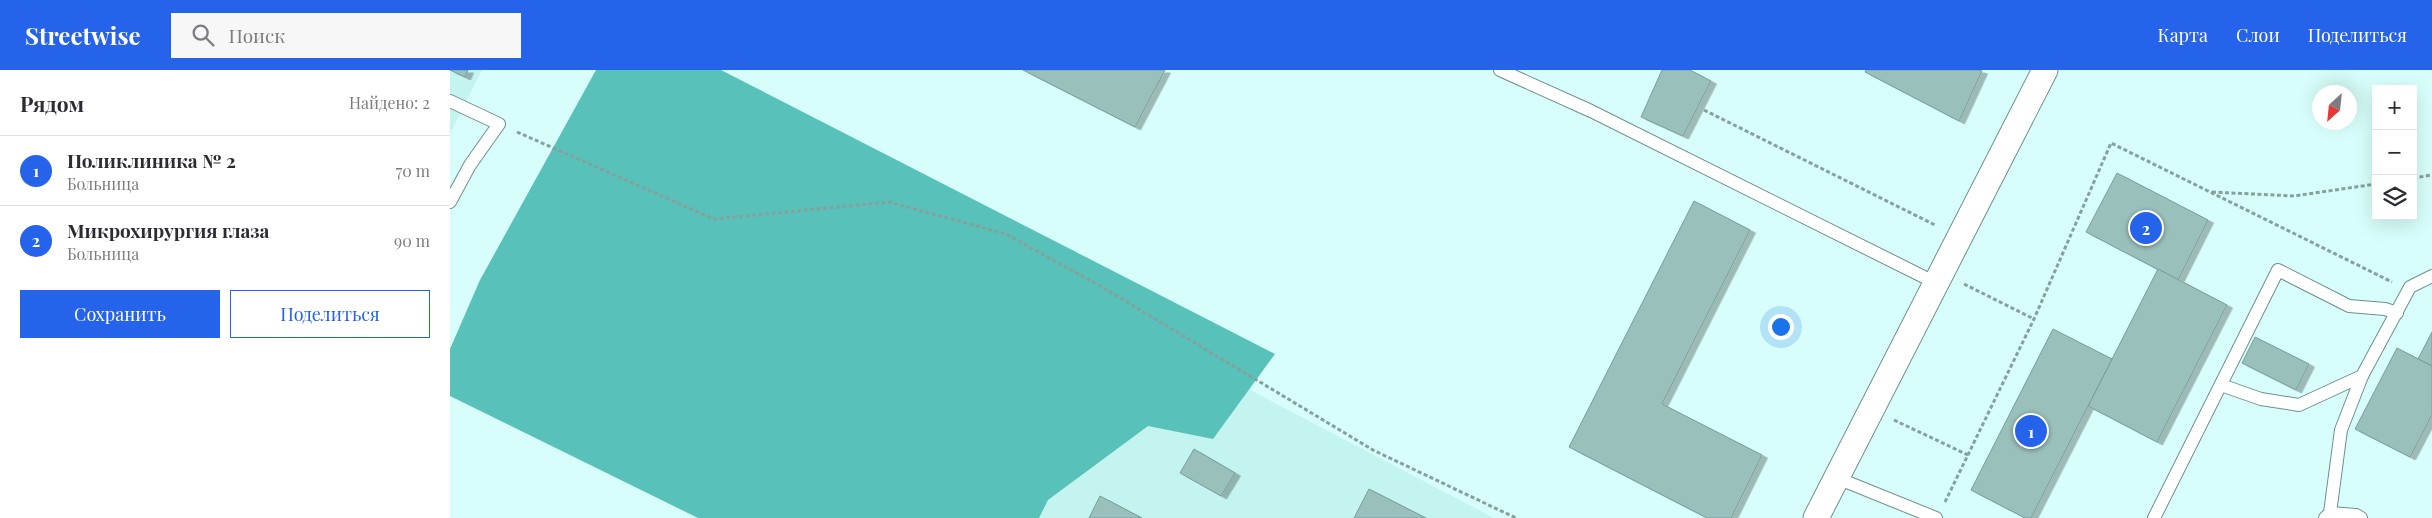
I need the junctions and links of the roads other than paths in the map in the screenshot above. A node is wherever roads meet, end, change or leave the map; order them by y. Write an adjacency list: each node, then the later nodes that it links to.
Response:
1 (1500, 70): 6 (lane)
2 (2045, 70): 6 (street)
3 (450, 101): 4 (lane)
4 (450, 202)
5 (2432, 276): 7 (lane)
6 (1939, 278): 10 (street)
7 (2397, 313): 8 (lane); 9 (lane)
8 (2362, 376): 9 (lane); 12 (lane)
9 (2221, 385): 14 (lane)
10 (1837, 478): 11 (lane); 13 (street)
11 (1938, 514)
12 (2328, 516): 15 (lane)
13 (1816, 518)
14 (2154, 518)
15 (2361, 518)

